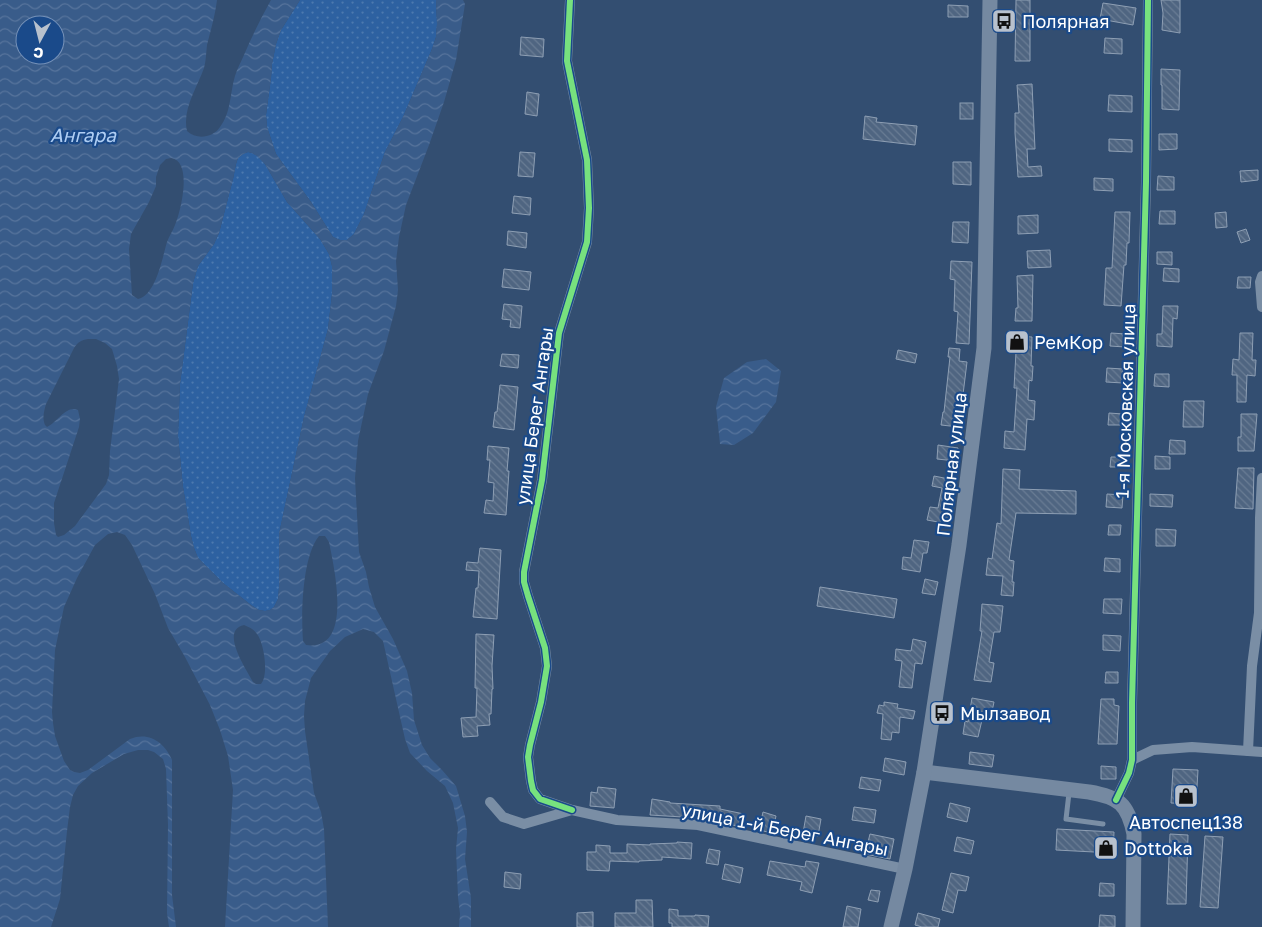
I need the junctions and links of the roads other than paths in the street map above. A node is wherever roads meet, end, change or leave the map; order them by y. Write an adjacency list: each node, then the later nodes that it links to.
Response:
1 (570, 0): 15 (street, улица Берег Ангары)
2 (990, 0): 11 (main road, Полярная улица)
3 (1148, 0): 10 (street, 1-я Московская улица)
4 (1261, 279): 5 (street)
5 (1262, 307)
6 (1262, 478): 7 (street)
7 (1261, 518): 8 (street)
8 (1248, 751): 9 (street); 10 (street)
9 (1262, 752)
10 (1132, 760): 13 (street, 1-я Московская улица)
11 (924, 772): 12 (main road); 17 (main road, Полярная улица)
12 (1070, 790): 13 (main road); 16 (lane)
13 (1116, 800): 19 (main road)
14 (490, 802): 15 (street, улица 1-й Берег Ангары)
15 (572, 810): 17 (street, улица 1-й Берег Ангары)
16 (1103, 824)
17 (905, 869): 18 (main road, Полярная улица)
18 (891, 927)
19 (1133, 927)

